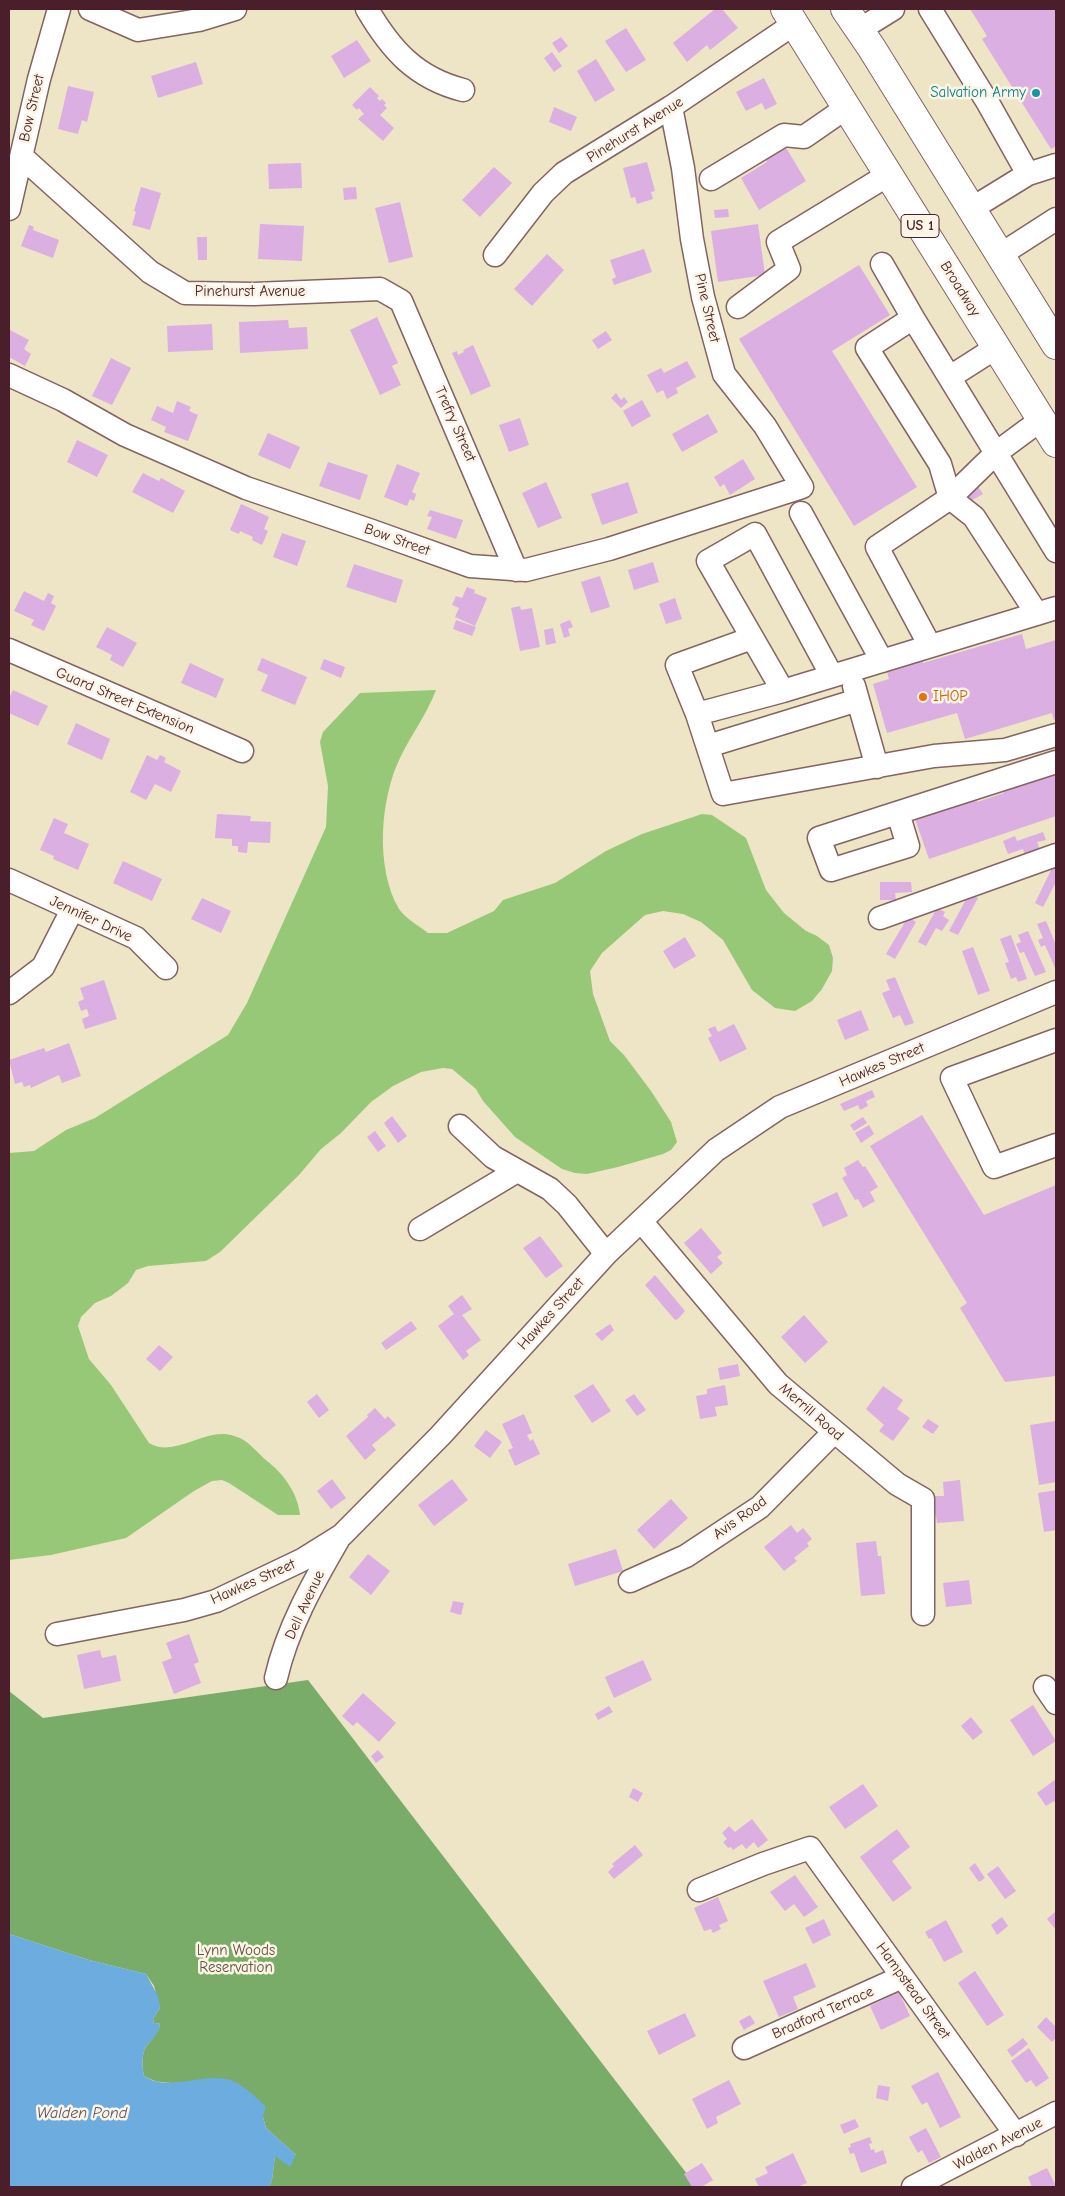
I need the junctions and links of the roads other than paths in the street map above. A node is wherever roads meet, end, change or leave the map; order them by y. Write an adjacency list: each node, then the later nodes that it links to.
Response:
1 (59, 9): 12 (street, Bow Street)
2 (90, 9): 3 (street)
3 (235, 9)
4 (367, 9): 9 (street)
5 (894, 9): 8 (street)
6 (930, 9): 14 (street)
7 (789, 17): 10 (street, Pinehurst Avenue); 11 (highway, Broadway / US 1)
8 (852, 19): 18 (highway)
9 (462, 90)
10 (671, 107): 20 (street, Pinehurst Avenue); 33 (street, Pine Street)
11 (846, 108): 15 (highway, Broadway / US 1); 16 (street)
12 (21, 156): 17 (street, Bow Street); 23 (street, Pinehurst Avenue)
13 (1056, 165): 14 (street)
14 (1028, 174): 18 (street)
15 (888, 175): 24 (street); 27 (highway, Broadway / US 1)
16 (711, 179)
17 (9, 209)
18 (971, 209): 21 (highway)
19 (1055, 222): 21 (street)
20 (495, 255)
21 (1000, 255): 26 (highway)
22 (882, 264): 25 (street)
23 (380, 289): 37 (street, Trefry Street)
24 (738, 307)
25 (913, 318): 29 (street); 34 (street)
26 (1053, 334)
27 (996, 347): 29 (street); 30 (highway, Broadway / US 1)
28 (9, 375): 37 (street, Bow Street)
29 (950, 377): 32 (street)
30 (1042, 420): 31 (highway, Broadway / US 1); 32 (street)
31 (1056, 443)
32 (996, 453): 34 (street); 36 (street)
33 (802, 487): 37 (street, Bow Street)
34 (950, 498): 38 (street); 40 (street)
35 (801, 513): 42 (street)
36 (1056, 551)
37 (516, 570)
38 (1046, 611): 40 (street)
39 (752, 638): 43 (street); 44 (street); 46 (street)
40 (930, 646): 42 (street)
41 (9, 650): 49 (street, Guard Street Extension)
42 (882, 661): 43 (street)
43 (841, 673): 44 (street); 45 (street)
44 (783, 691): 46 (street)
45 (858, 700): 48 (street); 51 (street)
46 (697, 714): 48 (street)
47 (1056, 735): 51 (street)
48 (708, 746): 51 (street)
49 (242, 751)
50 (1056, 762): 52 (street)
51 (877, 766)
52 (898, 813)
53 (1056, 855): 56 (street)
54 (9, 880): 55 (street, Jennifer Drive)
55 (72, 910): 57 (street, Jennifer Drive); 59 (street)
56 (880, 918)
57 (166, 968)
58 (1056, 992): 64 (street, Hawkes Street)
59 (9, 993)
60 (1056, 1040): 62 (street)
61 (460, 1126): 63 (street)
62 (1056, 1145)
63 (517, 1171): 65 (street); 66 (street)
64 (641, 1221): 66 (street, Hawkes Street); 67 (street, Merrill Road)
65 (420, 1229)
66 (606, 1254): 68 (street, Hawkes Street)
67 (833, 1433): 69 (street, Avis Road); 70 (street, Merrill Road)
68 (342, 1535): 71 (street, Hawkes Street); 72 (street, Dell Avenue)
69 (630, 1581)
70 (924, 1614)
71 (56, 1634)
72 (276, 1678)
73 (699, 1890): 74 (street, Hampstead Street)
74 (902, 1977): 75 (street, Bradford Terrace); 77 (street, Hampstead Street)
75 (744, 2048)
76 (1056, 2113): 77 (street, Walden Avenue)
77 (1016, 2135): 78 (street, Walden Avenue)
78 (913, 2187)

